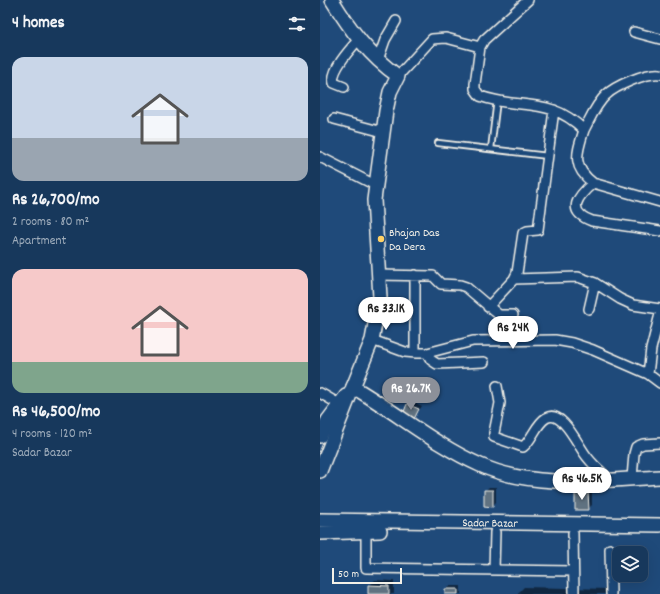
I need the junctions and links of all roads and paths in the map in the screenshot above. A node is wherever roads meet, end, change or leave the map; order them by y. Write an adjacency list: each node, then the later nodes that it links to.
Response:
1 (332, 0): 5 (street)
2 (528, 0): 7 (street)
3 (396, 21): 8 (street)
4 (634, 32): 6 (street)
5 (358, 39): 8 (street); 11 (street)
6 (660, 39)
7 (480, 47): 10 (street); 12 (street)
8 (378, 60): 10 (street)
9 (660, 74): 15 (street)
10 (398, 76): 16 (street)
11 (344, 87)
12 (497, 100): 13 (street); 18 (lane)
13 (554, 110): 15 (street); 19 (street)
14 (334, 119): 16 (street)
15 (584, 130): 21 (street)
16 (383, 132): 22 (street)
17 (438, 143): 18 (lane)
18 (491, 149): 19 (lane)
19 (548, 156): 27 (street)
20 (320, 157): 22 (street)
21 (593, 183): 23 (street); 24 (street)
22 (376, 185): 25 (street)
23 (660, 202)
24 (660, 231)
25 (378, 275): 26 (street); 34 (street)
26 (415, 275): 29 (street); 35 (street)
27 (514, 279): 28 (street); 29 (street)
28 (595, 283): 30 (street); 31 (street)
29 (488, 307): 33 (street)
30 (589, 309)
31 (660, 309)
32 (660, 314): 38 (street)
33 (513, 315)
34 (372, 340): 35 (street); 41 (street)
35 (415, 353): 36 (street)
36 (427, 353): 37 (street); 38 (street)
37 (484, 362)
38 (648, 374): 39 (street)
39 (660, 383)
40 (497, 386): 49 (street)
41 (354, 388): 43 (street); 46 (street); 49 (street)
42 (320, 393): 43 (street)
43 (339, 404): 44 (street)
44 (320, 436)
45 (660, 443): 48 (street)
46 (320, 471)
47 (660, 477): 48 (street)
48 (632, 478): 49 (street)
49 (610, 480)
50 (320, 520): 51 (street, Sadar Bazar)
51 (660, 524)
52 (366, 531): 53 (street); 54 (street); 58 (street)
53 (495, 532): 55 (street); 58 (street)
54 (320, 533)
55 (573, 533): 56 (street); 59 (street)
56 (660, 533)
57 (610, 549): 61 (street)
58 (494, 570): 59 (street)
59 (574, 571): 60 (street)
60 (574, 594)
61 (611, 594)

